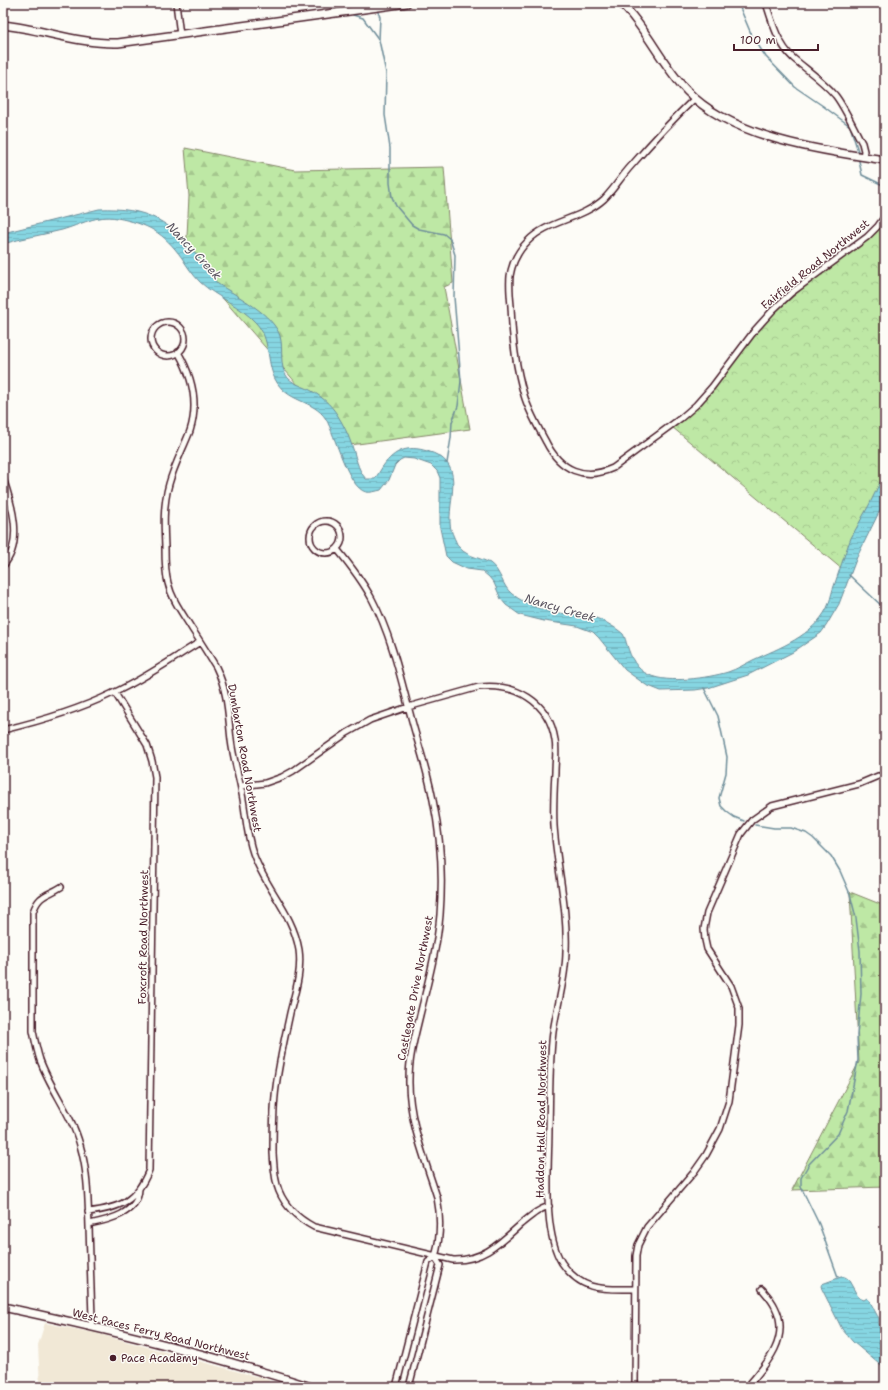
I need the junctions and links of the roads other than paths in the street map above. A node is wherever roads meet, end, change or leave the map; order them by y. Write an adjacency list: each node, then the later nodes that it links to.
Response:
1 (176, 3): 6 (street)
2 (407, 3): 6 (street)
3 (621, 3): 7 (street)
4 (766, 3): 8 (street)
5 (3, 25): 6 (street)
6 (180, 35)
7 (695, 98): 8 (street); 10 (street, Fairfield Road Northwest)
8 (863, 157): 9 (street)
9 (885, 160)
10 (885, 216)
11 (178, 352): 11 (street); 15 (street, Dumbarton Road Northwest)
12 (3, 478): 14 (street)
13 (337, 549): 13 (street); 17 (street, Castlegate Drive Northwest)
14 (3, 566)
15 (200, 642): 16 (street); 20 (street, Dumbarton Road Northwest)
16 (115, 693): 18 (street); 22 (street, Foxcroft Road Northwest)
17 (408, 707): 20 (street, Haddon Hall Road Northwest); 23 (street, Haddon Hall Road Northwest); 26 (street, Castlegate Drive Northwest)
18 (3, 730)
19 (878, 776): 27 (street)
20 (241, 786): 26 (street, Dumbarton Road Northwest)
21 (61, 887): 24 (street)
22 (139, 1189): 24 (street, Foxcroft Road Northwest); 25 (street, Foxcroft Road Northwest)
23 (549, 1206): 26 (street, Haddon Hall Road Northwest); 27 (street)
24 (88, 1212): 25 (street)
25 (89, 1224): 30 (street)
26 (435, 1257): 32 (street, Castlegate Drive Northwest); 33 (street, Castlegate Drive Northwest)
27 (635, 1289): 34 (street)
28 (762, 1289): 35 (street)
29 (3, 1309): 30 (street, West Paces Ferry Road Northwest)
30 (91, 1326): 31 (street, West Paces Ferry Road Northwest)
31 (311, 1387)
32 (396, 1387)
33 (409, 1387)
34 (634, 1387)
35 (747, 1387)

